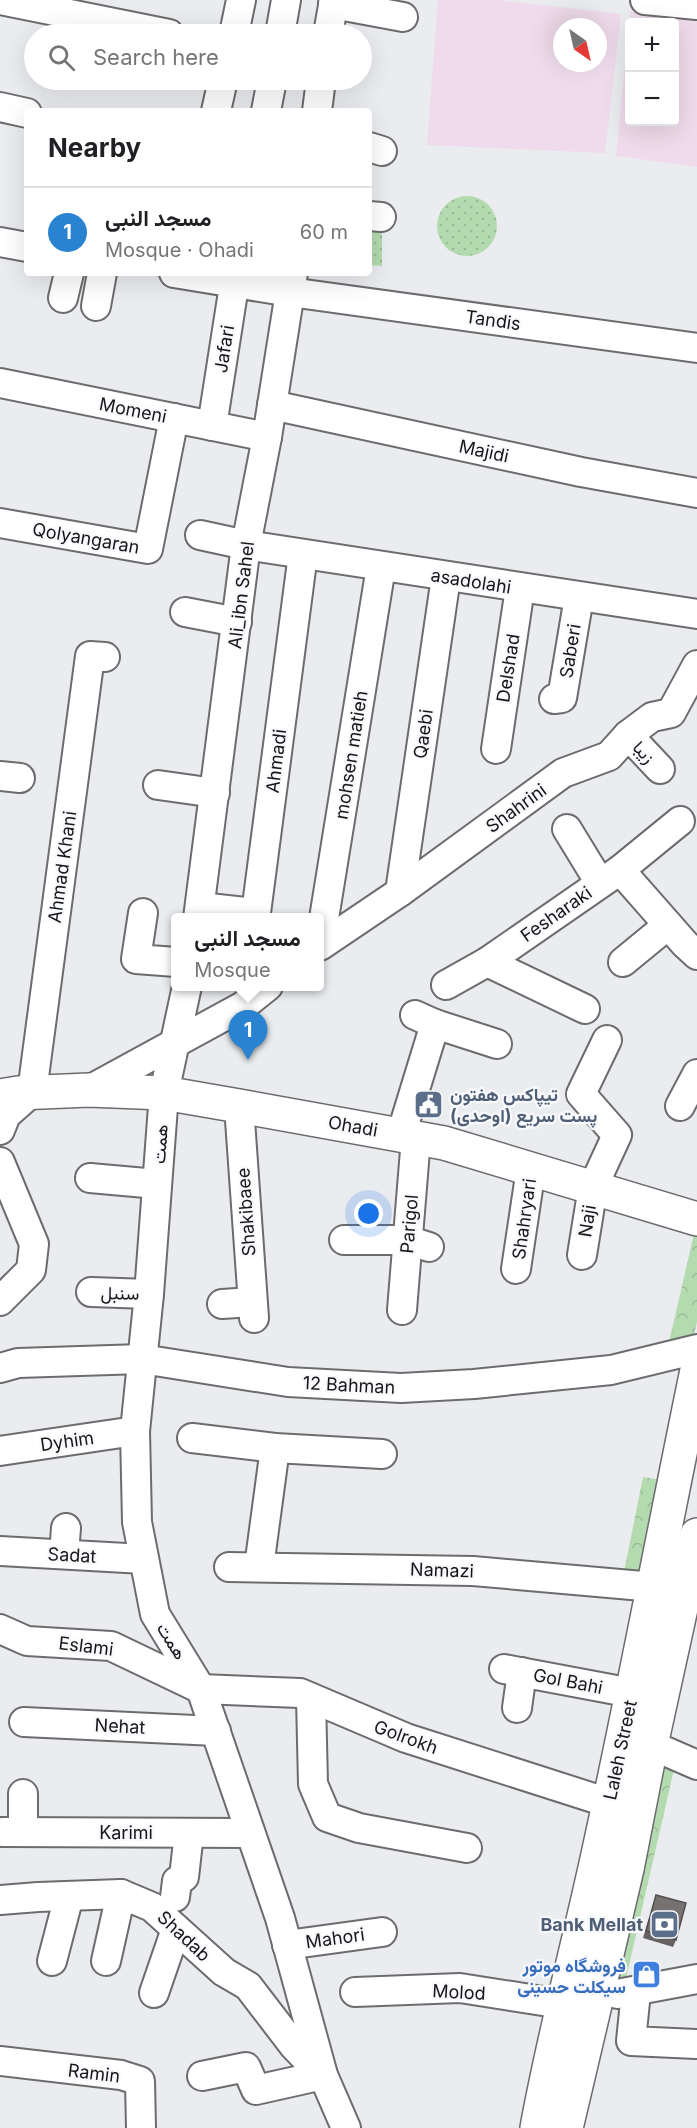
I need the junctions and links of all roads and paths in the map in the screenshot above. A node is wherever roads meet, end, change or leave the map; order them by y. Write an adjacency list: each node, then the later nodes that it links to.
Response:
1 (0, 0): 8 (street)
2 (241, 0): 9 (street)
3 (286, 0): 10 (street)
4 (645, 0): 6 (street)
5 (333, 2): 7 (street); 11 (street)
6 (697, 5)
7 (403, 17)
8 (119, 24)
9 (236, 24)
10 (282, 24)
11 (330, 24)
12 (221, 90): 16 (street)
13 (270, 90): 17 (street)
14 (320, 90): 18 (street)
15 (0, 107): 19 (street)
16 (217, 108)
17 (267, 108)
18 (317, 108)
19 (24, 112)
20 (0, 242): 21 (street)
21 (24, 246)
22 (101, 276): 26 (street)
23 (208, 276): 24 (street, Tandis)
24 (235, 278): 25 (street, Tandis); 31 (street, Jafari)
25 (291, 283): 27 (street, Tandis); 29 (street, Ali_ibn Sahel)
26 (96, 306)
27 (697, 348)
28 (0, 383): 30 (street, Momeni)
29 (272, 405): 32 (street, Ali_ibn Sahel); 33 (street, Majidi)
30 (174, 418): 31 (street, Momeni); 34 (street, Qolyangaran)
31 (212, 426): 32 (street, Momeni)
32 (267, 437): 36 (street, Ali_ibn Sahel)
33 (697, 493)
34 (0, 523)
35 (200, 535): 36 (street, asadolahi)
36 (246, 545): 37 (street, asadolahi); 44 (street, Ali_ibn Sahel)
37 (303, 554): 38 (street, asadolahi); 57 (street, Ahmadi)
38 (381, 567): 39 (street, asadolahi); 59 (street, mohsen matieh)
39 (446, 577): 40 (street, asadolahi); 56 (street, Qaebi)
40 (520, 588): 41 (street, asadolahi); 49 (street, Delshad)
41 (579, 597): 43 (street, asadolahi); 47 (street, Saberi)
42 (185, 612): 44 (street)
43 (697, 614)
44 (237, 622): 52 (street, Ali_ibn Sahel)
45 (105, 657): 75 (street, Ahmad Khani)
46 (697, 665): 48 (street, Shahrini)
47 (554, 699)
48 (628, 735): 50 (street, زیبا); 56 (street, Shahrini)
49 (496, 749)
50 (660, 769)
51 (158, 785): 52 (street)
52 (215, 793): 57 (street, Ali_ibn Sahel)
53 (680, 821): 55 (street, Fesharaki)
54 (567, 829): 55 (street)
55 (610, 877): 60 (street); 64 (street, Fesharaki)
56 (400, 892): 61 (street, Shahrini)
57 (199, 912)
58 (143, 913): 63 (street)
59 (324, 920)
60 (668, 925): 62 (street); 65 (street)
61 (324, 942)
62 (697, 956)
63 (171, 962)
64 (487, 962): 66 (street, Fesharaki); 69 (street)
65 (623, 962)
66 (446, 985)
67 (186, 991): 71 (street)
68 (263, 991): 71 (street)
69 (585, 1009)
70 (607, 1040): 86 (street, Naji)
71 (176, 1043): 74 (street); 76 (street)
72 (497, 1044): 81 (street, Parigol)
73 (697, 1074): 79 (street)
74 (88, 1090): 75 (main road, Ohadi); 76 (main road, Ohadi)
75 (32, 1092): 77 (main road, Ohadi); 80 (street)
76 (164, 1093): 78 (main road, Ohadi); 85 (street, همت)
77 (0, 1096)
78 (239, 1106): 81 (main road, Ohadi); 96 (street, Shakibaee)
79 (680, 1106)
80 (0, 1130)
81 (408, 1136): 83 (main road, Ohadi); 90 (street, Parigol)
82 (0, 1162): 88 (street)
83 (531, 1169): 86 (main road, Ohadi); 92 (street, Shahryari)
84 (90, 1178): 85 (street)
85 (157, 1184): 94 (street, همت)
86 (593, 1187): 87 (main road, Ohadi); 91 (street, Naji)
87 (697, 1219)
88 (12, 1224): 95 (street)
89 (344, 1240): 90 (street)
90 (418, 1244): 97 (street, Parigol)
91 (582, 1255)
92 (516, 1269)
93 (91, 1292): 94 (street, سنبل)
94 (148, 1293): 99 (street, همت)
95 (0, 1301)
96 (222, 1304)
97 (402, 1310)
98 (697, 1349): 99 (street, 12 Bahman)
99 (142, 1359): 100 (street, 12 Bahman); 102 (street, همت)
100 (0, 1368)
101 (697, 1370): 112 (main road, Laleh Street)
102 (135, 1431): 105 (street, Dyhim); 109 (street, همت)
103 (192, 1438): 104 (street)
104 (275, 1448): 106 (street); 111 (street)
105 (0, 1451)
106 (382, 1454)
107 (697, 1535): 113 (main road, Laleh Street)
108 (0, 1551): 109 (street, Sadat)
109 (144, 1559): 115 (street, همت)
110 (229, 1567): 111 (street, Namazi)
111 (259, 1567): 112 (street, Namazi)
112 (654, 1587): 116 (main road, Laleh Street)
113 (689, 1606): 121 (main road, Laleh Street)
114 (0, 1629): 115 (street, Eslami)
115 (201, 1689): 117 (street, Golrokh); 120 (street, همت)
116 (632, 1693): 118 (street, Gol Bahi); 124 (main road, Laleh Street)
117 (310, 1698): 124 (street, Golrokh); 127 (street)
118 (517, 1708)
119 (24, 1722): 120 (street, Nehat)
120 (216, 1731): 126 (street, همت)
121 (651, 1745): 122 (street); 129 (main road, Laleh Street)
122 (697, 1765)
123 (23, 1794): 125 (street, Karimi)
124 (609, 1803): 128 (main road, Laleh Street)
125 (189, 1833): 126 (street, Karimi); 132 (street)
126 (250, 1833): 136 (street, همت)
127 (467, 1848)
128 (598, 1853): 129 (main road); 137 (main road, Laleh Street)
129 (626, 1875): 141 (main road, Laleh Street)
130 (121, 1894): 131 (street, Shadab); 134 (street, Shadab); 139 (street)
131 (69, 1896): 133 (street, Shadab); 138 (street)
132 (175, 1897)
133 (0, 1900)
134 (176, 1929): 144 (street); 148 (street, Shadab)
135 (382, 1932): 136 (street, Mahori)
136 (287, 1944): 148 (street, همت)
137 (574, 1956): 141 (main road); 145 (main road, Laleh Street)
138 (52, 1961)
139 (106, 1961)
140 (697, 1979): 143 (street)
141 (598, 1991): 143 (street); 153 (main road, Laleh Street)
142 (355, 1992): 145 (street, Molod)
143 (636, 1992): 146 (street)
144 (154, 1994)
145 (562, 2004): 152 (main road, Laleh Street)
146 (696, 2044)
147 (0, 2061): 150 (street, Ramin)
148 (323, 2075): 149 (street); 151 (street, همت)
149 (202, 2076)
150 (141, 2128)
151 (346, 2128)
152 (537, 2128)
153 (566, 2128)

